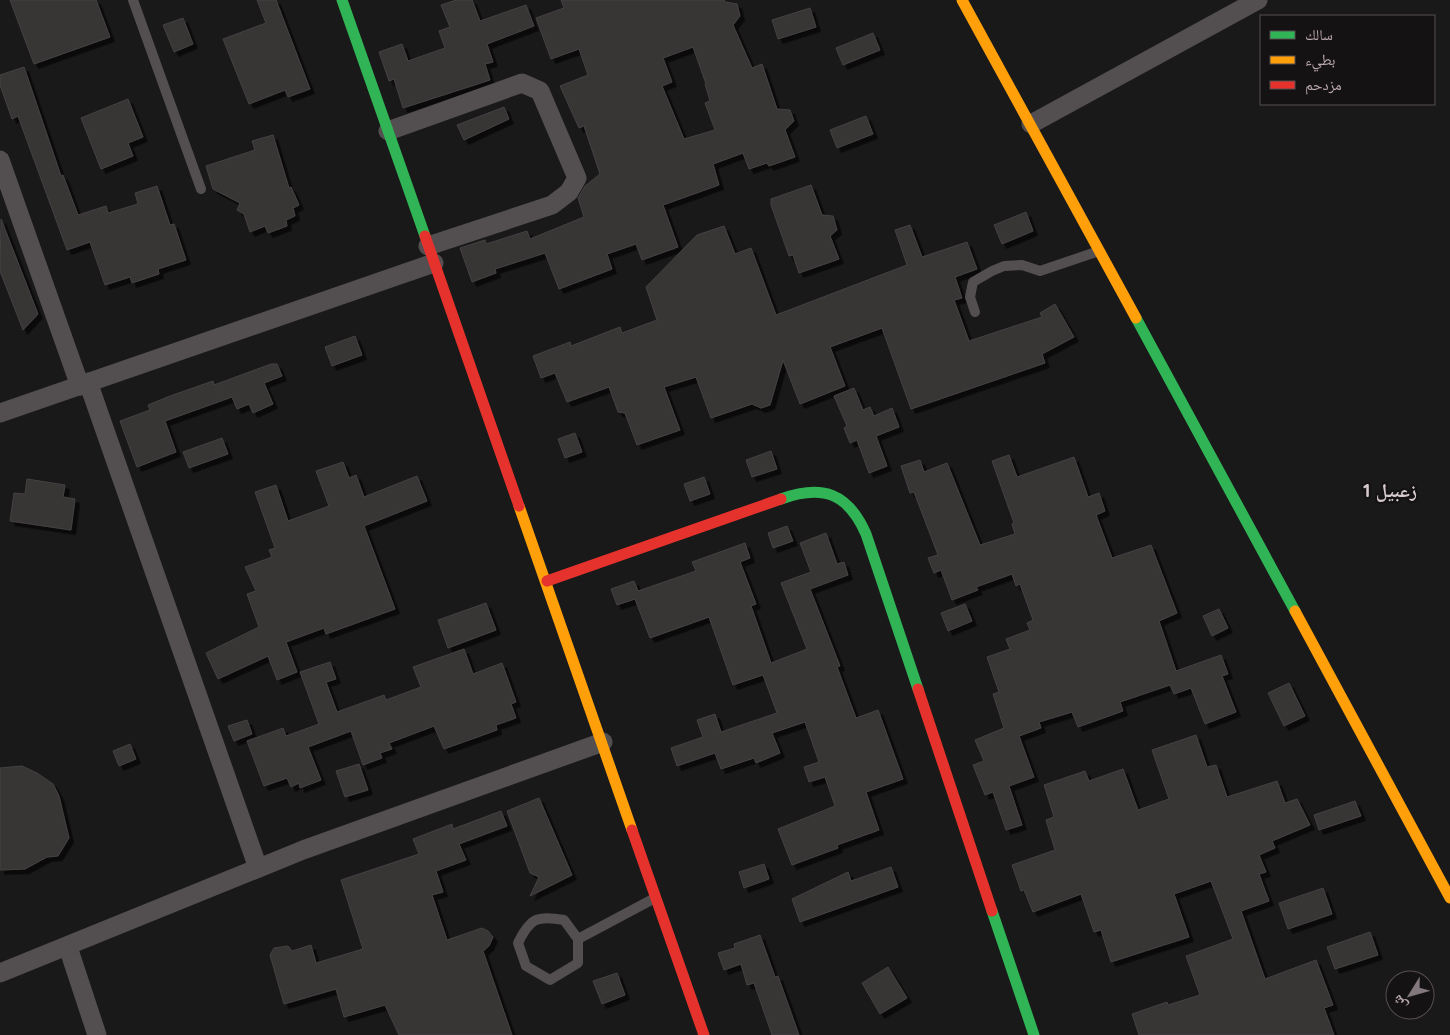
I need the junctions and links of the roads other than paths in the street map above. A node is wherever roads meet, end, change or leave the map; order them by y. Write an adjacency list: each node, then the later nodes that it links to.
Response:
1 (133, 0): 8 (lane)
2 (342, 0): 6 (street)
3 (962, 0): 5 (street)
4 (1258, 0): 5 (street)
5 (1031, 124): 9 (street)
6 (388, 131): 10 (street); 10 (street)
7 (0, 160): 12 (street)
8 (201, 189)
9 (1100, 251): 11 (lane); 18 (street)
10 (431, 254): 12 (street); 14 (street)
11 (975, 312)
12 (84, 384): 13 (street); 16 (street)
13 (0, 413)
14 (547, 581): 15 (street); 24 (street)
15 (603, 742): 16 (street); 17 (street)
16 (258, 868): 20 (street)
17 (656, 897): 19 (lane); 23 (street)
18 (1450, 898)
19 (578, 939): 19 (lane)
20 (68, 947): 21 (street); 22 (street)
21 (0, 973)
22 (97, 1035)
23 (704, 1035)
24 (1034, 1035)

